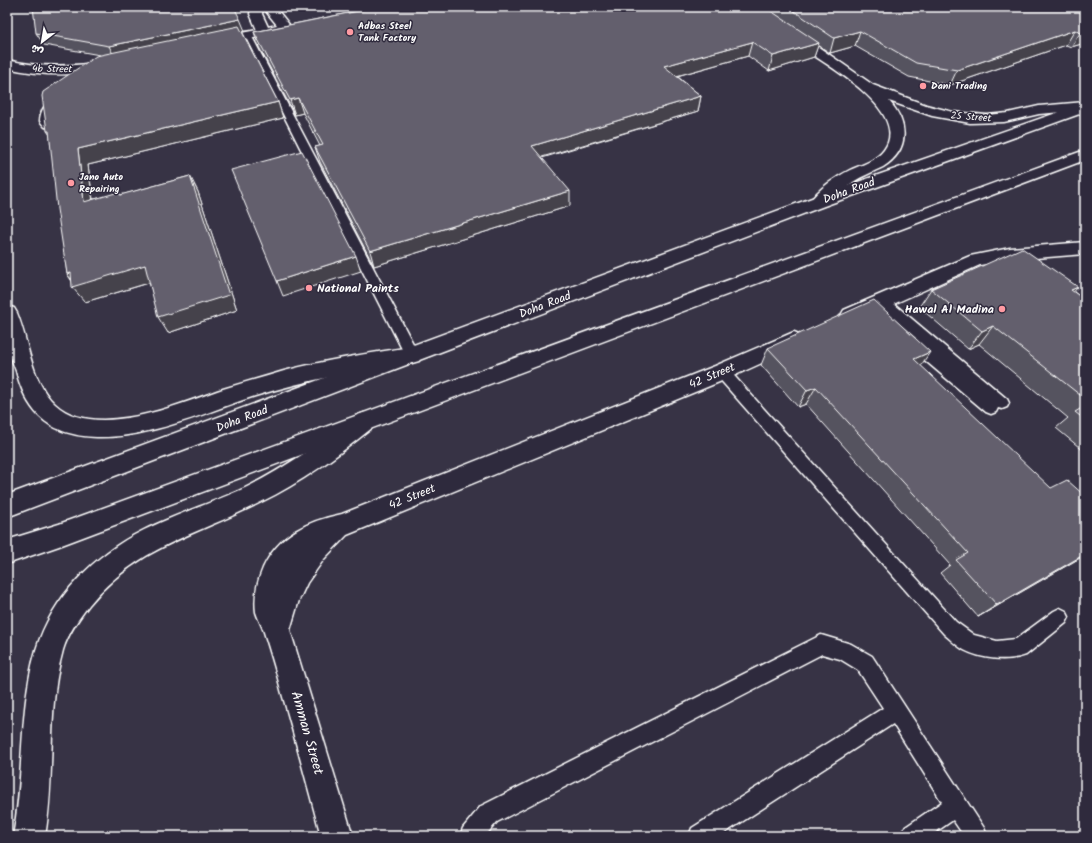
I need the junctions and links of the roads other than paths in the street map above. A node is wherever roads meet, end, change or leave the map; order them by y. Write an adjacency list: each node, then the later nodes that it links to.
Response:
1 (257, 7): 6 (main road)
2 (269, 7): 5 (main road)
3 (754, 7): 13 (main road, 25 Street)
4 (300, 24): 5 (main road)
5 (285, 27): 6 (main road)
6 (264, 32): 7 (main road)
7 (247, 35): 8 (main road); 26 (lane)
8 (202, 45)
9 (120, 62): 11 (main road, 4b Street)
10 (7, 64): 11 (main road, 4b Street)
11 (104, 66): 12 (lane)
12 (86, 79)
13 (863, 83): 15 (main road, 25 Street); 18 (main road, 25 Street)
14 (67, 92): 16 (lane)
15 (1085, 107): 18 (main road, Doha Road)
16 (49, 125)
17 (1085, 155): 29 (main road)
18 (818, 202): 26 (main road, Doha Road)
19 (1085, 248): 20 (main road)
20 (998, 256): 21 (lane); 22 (main road)
21 (1020, 267)
22 (877, 303): 24 (main road); 28 (lane)
23 (7, 313): 26 (main road)
24 (836, 321)
25 (815, 331): 27 (main road, 42 Street)
26 (412, 355): 30 (main road, Doha Road)
27 (722, 372): 32 (lane); 33 (main road, 42 Street)
28 (996, 406)
29 (364, 422): 31 (main road); 36 (main road)
30 (7, 506)
31 (7, 552)
32 (1060, 617)
33 (277, 630): 37 (main road, Amman Street)
34 (896, 711): 35 (lane); 38 (lane); 39 (lane)
35 (956, 805): 40 (lane); 41 (lane)
36 (28, 836)
37 (337, 836)
38 (472, 836)
39 (700, 836)
40 (912, 836)
41 (976, 836)

